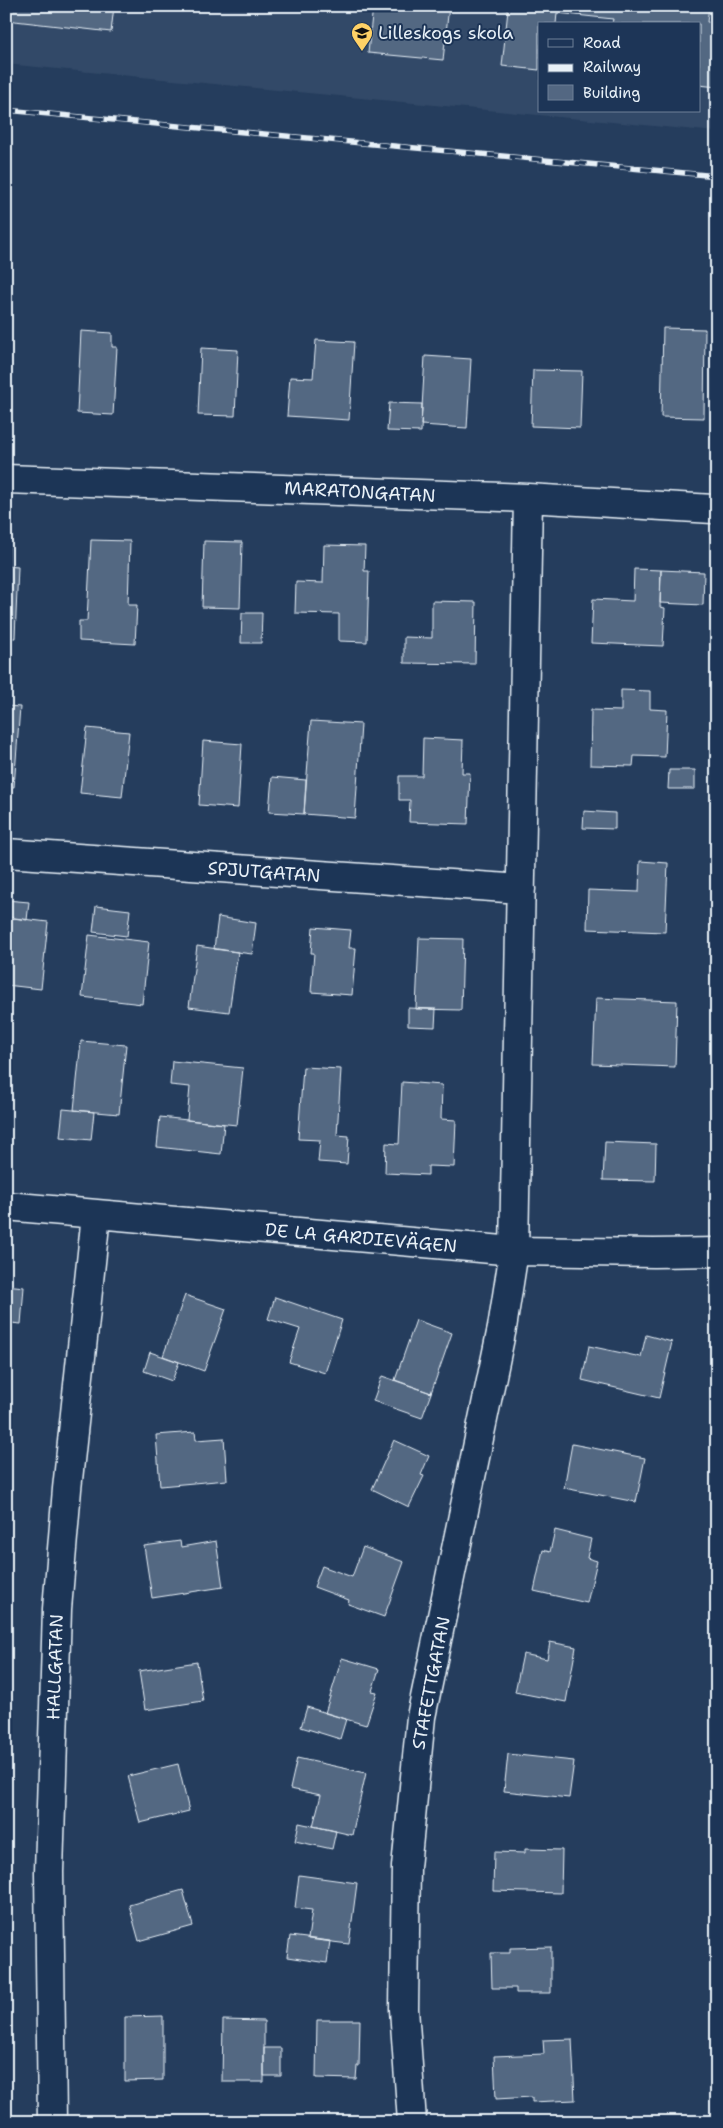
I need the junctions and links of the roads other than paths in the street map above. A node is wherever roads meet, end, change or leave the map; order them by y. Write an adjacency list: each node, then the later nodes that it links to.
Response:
1 (6, 479): 2 (street, MARATONGATAN)
2 (528, 498): 3 (street, MARATONGATAN); 5 (street, STAFETTGATAN)
3 (713, 509)
4 (6, 853): 5 (street, SPJUTGATAN)
5 (521, 889): 8 (street, STAFETTGATAN)
6 (6, 1206): 7 (street, DE LA GARDIEVÄGEN)
7 (96, 1215): 8 (street, DE LA GARDIEVÄGEN); 10 (street, HALLGATAN)
8 (514, 1250): 9 (street, DE LA GARDIEVÄGEN); 11 (street, STAFETTGATAN)
9 (717, 1252)
10 (52, 2122)
11 (412, 2122)

